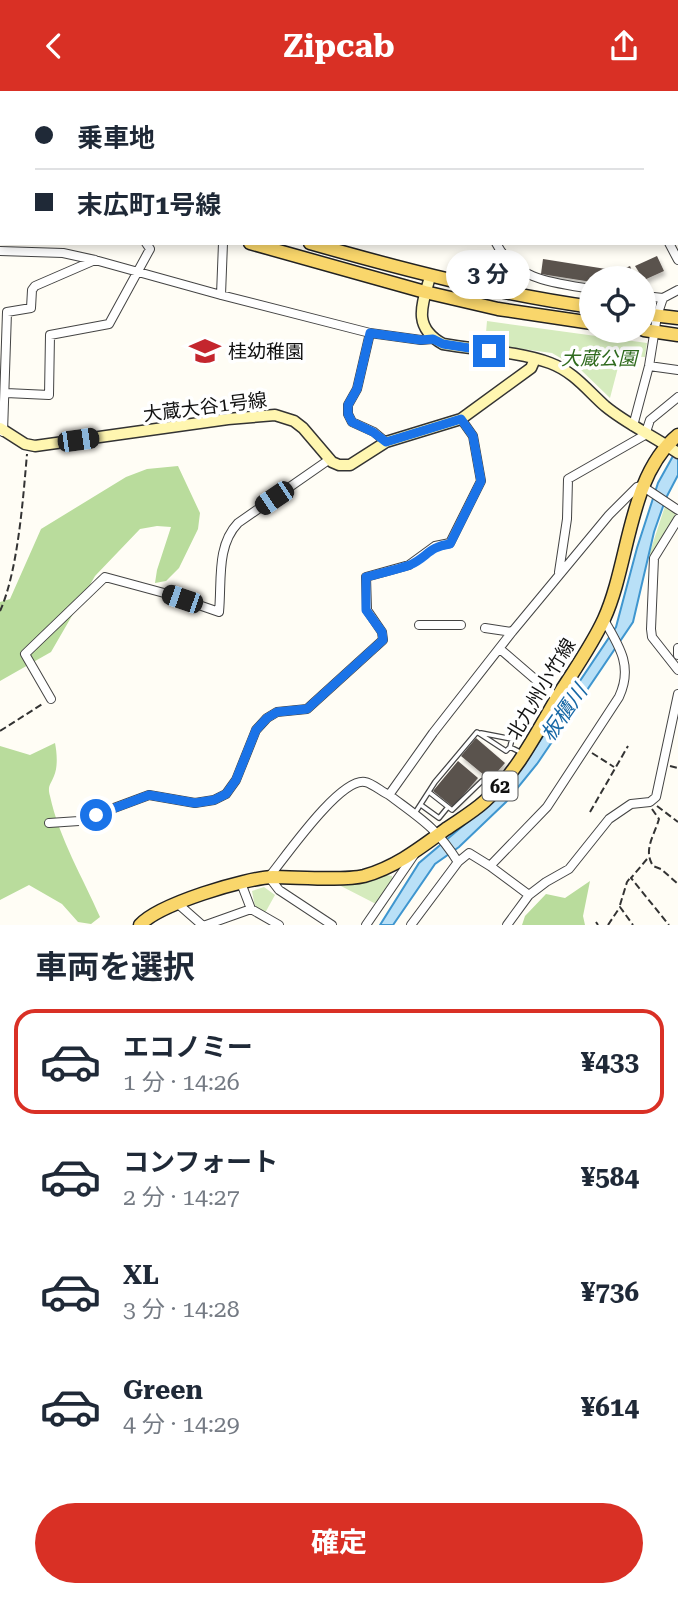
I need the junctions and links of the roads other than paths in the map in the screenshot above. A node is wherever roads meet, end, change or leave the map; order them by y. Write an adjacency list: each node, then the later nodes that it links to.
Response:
1 (147, 245): 8 (street)
2 (223, 245): 13 (street)
3 (257, 245): 12 (main road)
4 (317, 245): 9 (main road)
5 (497, 245): 10 (street)
6 (0, 251): 7 (street)
7 (95, 260): 8 (street); 29 (street)
8 (138, 271): 13 (street); 29 (street)
9 (430, 277): 12 (street); 16 (main road)
10 (579, 287)
11 (678, 290): 15 (street)
12 (425, 292): 20 (main road); 24 (street)
13 (221, 295): 22 (street)
14 (656, 297): 15 (street)
15 (663, 298): 17 (street)
16 (579, 305)
17 (656, 307)
18 (656, 316): 19 (main road)
19 (678, 319)
20 (579, 321)
21 (656, 332): 23 (main road)
22 (370, 333): 24 (street); 36 (street)
23 (678, 335)
24 (433, 339): 26 (street)
25 (649, 343): 27 (street)
26 (535, 359): 31 (street); 32 (street)
27 (649, 366): 28 (street); 32 (street)
28 (678, 370)
29 (6, 393): 33 (street)
30 (678, 397): 34 (street)
31 (461, 419): 36 (street); 64 (street)
32 (633, 426): 34 (street)
33 (1, 430): 38 (street, 大蔵大谷1号線)
34 (645, 435): 37 (street); 42 (street)
35 (678, 435): 37 (main road, 北九州小竹線 / 62)
36 (386, 442): 38 (street)
37 (673, 450): 39 (main road, 北九州小竹線 / 62)
38 (330, 459): 54 (street)
39 (646, 489): 40 (street); 42 (street); 45 (main road, 北九州小竹線 / 62)
40 (675, 508)
41 (678, 519): 51 (street)
42 (559, 575): 47 (street)
43 (419, 625): 44 (street)
44 (461, 625)
45 (607, 625): 53 (main road, 北九州小竹線 / 62); 68 (street)
46 (485, 628): 47 (street)
47 (512, 632): 49 (street)
48 (678, 647): 50 (street)
49 (500, 649): 53 (street); 60 (street)
50 (678, 655)
51 (677, 668)
52 (678, 694): 71 (street)
53 (557, 698): 57 (main road, 北九州小竹線 / 62)
54 (51, 699)
55 (477, 732): 56 (lane); 56 (lane); 59 (lane)
56 (510, 747): 57 (lane)
57 (524, 754): 65 (main road, 北九州小竹線 / 62)
58 (482, 781): 62 (lane)
59 (429, 792): 61 (lane); 62 (lane)
60 (388, 795): 63 (street); 69 (street)
61 (421, 805): 62 (lane); 63 (lane)
62 (448, 807)
63 (415, 814): 65 (street)
64 (49, 823)
65 (441, 837): 66 (main road, 北九州小竹線 / 62); 67 (street)
66 (416, 853): 69 (main road, 北九州小竹線 / 62); 78 (street)
67 (458, 862): 68 (street); 79 (street)
68 (490, 866): 71 (street)
69 (269, 877): 70 (main road, 北九州小竹線 / 62); 77 (street)
70 (242, 883): 72 (main road, 北九州小竹線 / 62); 73 (street)
71 (529, 895): 80 (street)
72 (177, 903): 74 (main road, 北九州小竹線 / 62); 75 (street)
73 (251, 909): 75 (street); 76 (street)
74 (143, 924)
75 (204, 925)
76 (279, 925)
77 (332, 925)
78 (366, 925)
79 (411, 925)
80 (507, 925)

